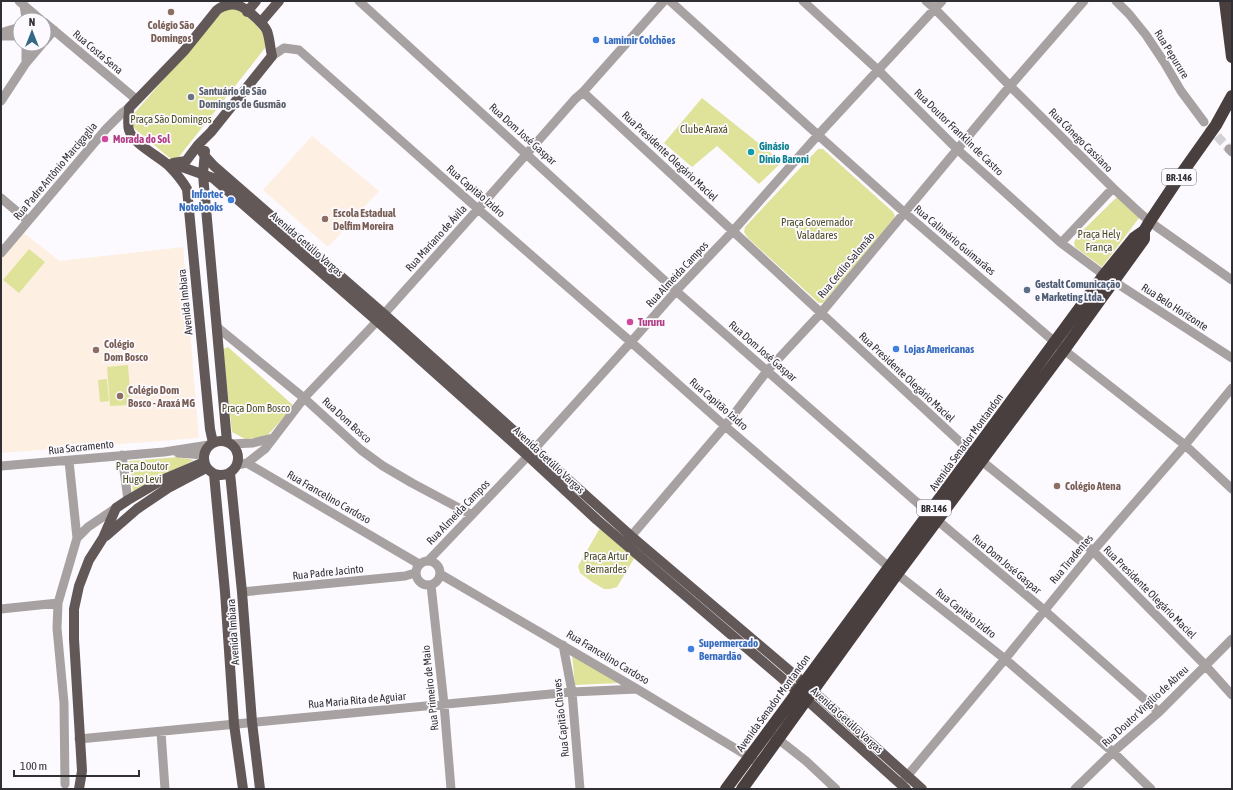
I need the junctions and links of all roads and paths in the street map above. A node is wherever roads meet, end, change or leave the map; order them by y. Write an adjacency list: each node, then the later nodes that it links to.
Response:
1 (256, 1): 16 (main road)
2 (279, 1): 17 (main road)
3 (359, 1): 39 (street, Rua Dom José Gaspar)
4 (664, 1): 29 (street, Rua Mariano de Ávila)
5 (670, 1): 36 (street, Rua Calimério Guimarães)
6 (803, 1): 27 (street, Rua Doutor Franklin de Castro)
7 (926, 1): 14 (street, Rua Cônego Cassiano)
8 (942, 1): 14 (street, Rua Almeida Campos)
9 (1084, 1): 28 (street, Rua Cecílio Salomão)
10 (1116, 1): 34 (street, Rua Pepurure)
11 (1225, 1): 25 (highway)
12 (22, 3): 15 (street, Rua Costa Sena)
13 (229, 3): 16 (main road); 31 (main road)
14 (935, 9): 27 (street, Rua Almeida Campos); 28 (street, Rua Cônego Cassiano)
15 (31, 12)
16 (247, 12): 17 (main road)
17 (261, 22): 24 (main road)
18 (12, 30): 20 (street)
19 (52, 31): 31 (street, Rua Costa Sena)
20 (1, 34): 21 (street)
21 (12, 35)
22 (26, 52): 26 (street)
23 (35, 52): 26 (street)
24 (272, 56): 35 (main road); 45 (street, Rua Capitão Izidro)
25 (1232, 57)
26 (26, 63): 32 (street)
27 (878, 70): 36 (street, Rua Almeida Campos); 38 (street, Rua Doutor Franklin de Castro)
28 (1010, 86): 38 (street, Rua Cecílio Salomão); 43 (street, Rua Cônego Cassiano)
29 (583, 92): 39 (street, Rua Mariano de Ávila); 49 (street, Rua Presidente Olegário Maciel)
30 (1232, 96): 48 (highway, Avenida Senador Montandon / BR-146)
31 (137, 100): 33 (main road)
32 (1, 101)
33 (129, 108): 41 (main road); 47 (street, Rua Padre Antônio Marcigaglia)
34 (1204, 122)
35 (211, 132): 37 (main road); 40 (main road)
36 (818, 135): 46 (street, Rua Calimério Guimarães); 49 (street, Rua Almeida Campos)
37 (198, 145): 40 (main road, Avenida Getúlio Vargas); 41 (main road)
38 (958, 150): 46 (street, Rua Cecílio Salomão); 52 (street, Rua Doutor Franklin de Castro)
39 (526, 153): 45 (street, Rua Mariano de Ávila); 56 (street, Rua Dom José Gaspar)
40 (204, 155): 42 (main road); 58 (main road, Avenida Getúlio Vargas)
41 (168, 164): 42 (main road, Avenida Getúlio Vargas); 51 (main road, Avenida Imbiara)
42 (203, 174): 50 (main road); 58 (main road, Avenida Getúlio Vargas)
43 (1113, 188): 48 (street, Rua Cônego Cassiano); 52 (street)
44 (1, 198): 47 (street)
45 (478, 209): 58 (street, Rua Mariano de Ávila); 60 (street, Rua Capitão Izidro)
46 (905, 213): 57 (street, Rua Cecílio Salomão); 61 (street, Rua Calimério Guimarães)
47 (28, 221): 53 (street, Rua Padre Antônio Marcigaglia)
48 (1150, 226): 54 (highway, Avenida Senador Montandon / BR-146); 55 (street, Rua Cônego Cassiano)
49 (733, 231): 56 (street, Rua Almeida Campos); 57 (street, Rua Presidente Olegário Maciel)
50 (209, 238): 51 (main road); 59 (main road)
51 (191, 240): 69 (main road, Avenida Imbiara)
52 (1062, 242): 54 (street, Rua Doutor Franklin de Castro)
53 (1, 253)
54 (1109, 278): 61 (highway, Avenida Senador Montandon / BR-146); 62 (street, Rua Belo Horizonte)
55 (1232, 280)
56 (676, 290): 60 (street, Rua Almeida Campos); 63 (street, Rua Dom José Gaspar)
57 (821, 313): 63 (street, Rua Cecílio Salomão); 74 (street, Rua Presidente Olegário Maciel)
58 (381, 318): 65 (street, Rua Mariano de Ávila); 72 (main road, Avenida Getúlio Vargas)
59 (217, 327): 65 (street, Rua Dom Bosco); 68 (main road)
60 (631, 342): 66 (street, Rua Capitão Izidro); 72 (street, Rua Almeida Campos)
61 (1060, 346): 70 (street, Rua Calimério Guimarães); 74 (highway, Avenida Senador Montandon / BR-146)
62 (1232, 358)
63 (767, 371): 66 (street, Rua Cecílio Salomão); 84 (street, Rua Dom José Gaspar)
64 (1232, 388): 70 (street, Rua Tiradentes)
65 (304, 398): 67 (street, Rua Mariano de Ávila); 83 (street, Rua Dom Bosco)
66 (725, 426): 87 (street, Rua Cecílio Salomão); 90 (street, Rua Capitão Izidro)
67 (273, 438): 68 (street); 78 (street, Rua Mariano de Ávila)
68 (229, 443): 69 (main road); 78 (main road)
69 (211, 444): 71 (street); 76 (main road)
70 (1185, 445): 80 (street, Rua Calimério Guimarães); 88 (street, Rua Tiradentes)
71 (164, 452): 73 (street, Rua Sacramento); 76 (street)
72 (531, 452): 83 (street, Rua Almeida Campos); 87 (main road, Avenida Getúlio Vargas)
73 (122, 455): 75 (street, Rua Sacramento); 81 (street)
74 (977, 457): 84 (highway, Avenida Senador Montandon / BR-146); 88 (street, Rua Presidente Olegário Maciel)
75 (69, 461): 77 (street, Rua Sacramento); 85 (street)
76 (207, 465): 78 (main road); 79 (main road); 109 (main road, Avenida Imbiara)
77 (1, 466)
78 (238, 467): 89 (street, Rua Francelino Cardoso); 94 (main road, Avenida Imbiara)
79 (166, 484): 81 (main road); 86 (main road)
80 (1232, 489)
81 (128, 500): 82 (main road)
82 (116, 508): 85 (street); 86 (main road)
83 (472, 515): 89 (street, Rua Almeida Campos)
84 (933, 517): 90 (highway, Avenida Senador Montandon / BR-146); 97 (street, Rua Dom José Gaspar)
85 (77, 538): 95 (street)
86 (103, 538): 112 (main road)
87 (628, 540): 103 (main road, Avenida Getúlio Vargas)
88 (1093, 551): 97 (street, Rua Tiradentes); 101 (street, Rua Presidente Olegário Maciel)
89 (424, 562): 91 (street); 92 (street)
90 (893, 571): 100 (street, Rua Capitão Izidro); 103 (highway, Avenida Senador Montandon / BR-146)
91 (415, 573): 93 (street); 94 (street, Rua Padre Jacinto)
92 (440, 574): 93 (street); 99 (street, Rua Francelino Cardoso)
93 (431, 585): 106 (street, Rua Primeiro de Maio)
94 (242, 592): 108 (main road, Avenida Imbiara)
95 (58, 603): 96 (street); 117 (street)
96 (1, 609)
97 (1044, 610): 100 (street, Rua Tiradentes); 107 (street, Rua Dom José Gaspar)
98 (1232, 640): 101 (street, Rua Doutor Virgílio de Abreu)
99 (564, 645): 102 (street, Rua Francelino Cardoso); 104 (street, Rua Capitão Chaves)
100 (1005, 659): 113 (street, Rua Capitão Izidro); 116 (street, Rua Tiradentes)
101 (1205, 665): 105 (street, Rua Presidente Olegário Maciel); 107 (street, Rua Doutor Virgílio de Abreu)
102 (637, 688): 104 (street, Rua Maria Rita de Aguiar); 114 (street, Rua Francelino Cardoso)
103 (805, 691): 111 (highway, Avenida Senador Montandon / BR-146); 116 (main road, Avenida Getúlio Vargas)
104 (572, 692): 106 (street, Rua Maria Rita de Aguiar); 123 (street, Rua Capitão Chaves)
105 (1232, 695)
106 (444, 704): 108 (street, Rua Maria Rita de Aguiar); 122 (street, Rua Primeiro de Maio)
107 (1159, 712): 113 (street, Rua Doutor Virgílio de Abreu)
108 (252, 722): 109 (street, Rua Maria Rita de Aguiar); 121 (main road, Avenida Imbiara)
109 (234, 724): 110 (street, Rua Maria Rita de Aguiar); 120 (main road, Avenida Imbiara)
110 (162, 732): 112 (street, Rua Maria Rita de Aguiar); 119 (street)
111 (774, 736): 114 (highway, Avenida Senador Montandon / BR-146); 115 (highway, Avenida Senador Montandon / BR-146); 126 (street)
112 (80, 739): 118 (main road)
113 (1113, 752): 128 (street, Rua Doutor Virgílio de Abreu); 129 (street, Rua Capitão Izidro)
114 (750, 758): 115 (street, Rua Francelino Cardoso); 124 (highway, Avenida Senador Montandon / BR-146)
115 (761, 764): 125 (highway, Avenida Senador Montandon / BR-146)
116 (905, 783): 127 (main road, Avenida Getúlio Vargas)
117 (65, 784)
118 (79, 789)
119 (165, 789)
120 (243, 789)
121 (260, 789)
122 (451, 789)
123 (580, 789)
124 (726, 789)
125 (742, 789)
126 (836, 789)
127 (922, 789)
128 (1075, 789)
129 (1151, 789)

